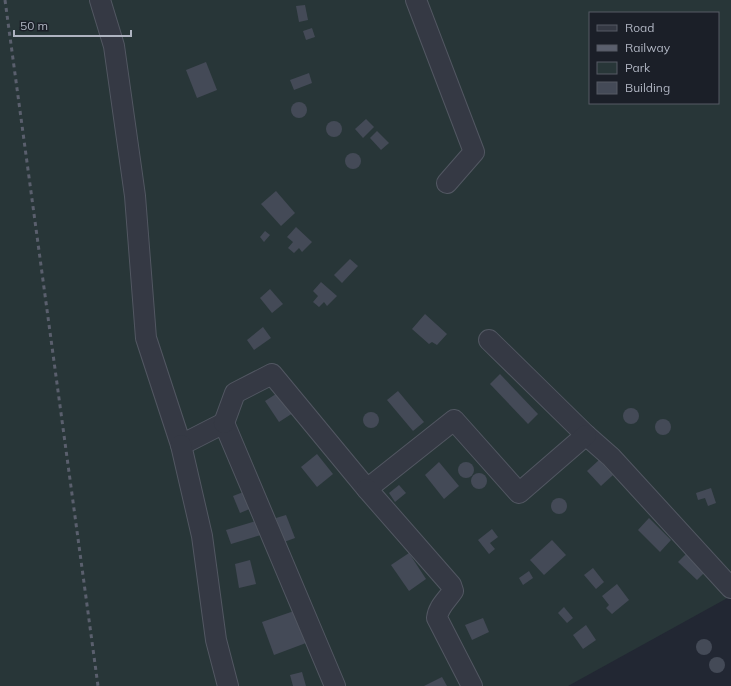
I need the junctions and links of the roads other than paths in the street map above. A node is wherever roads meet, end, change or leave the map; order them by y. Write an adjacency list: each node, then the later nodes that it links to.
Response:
1 (100, 0): 7 (street)
2 (416, 0): 3 (street)
3 (447, 183)
4 (489, 340): 6 (street)
5 (224, 423): 7 (street); 8 (street); 11 (street)
6 (586, 435): 8 (street); 9 (street)
7 (181, 444): 10 (street)
8 (367, 489): 12 (street)
9 (731, 588)
10 (228, 686)
11 (335, 686)
12 (472, 686)

